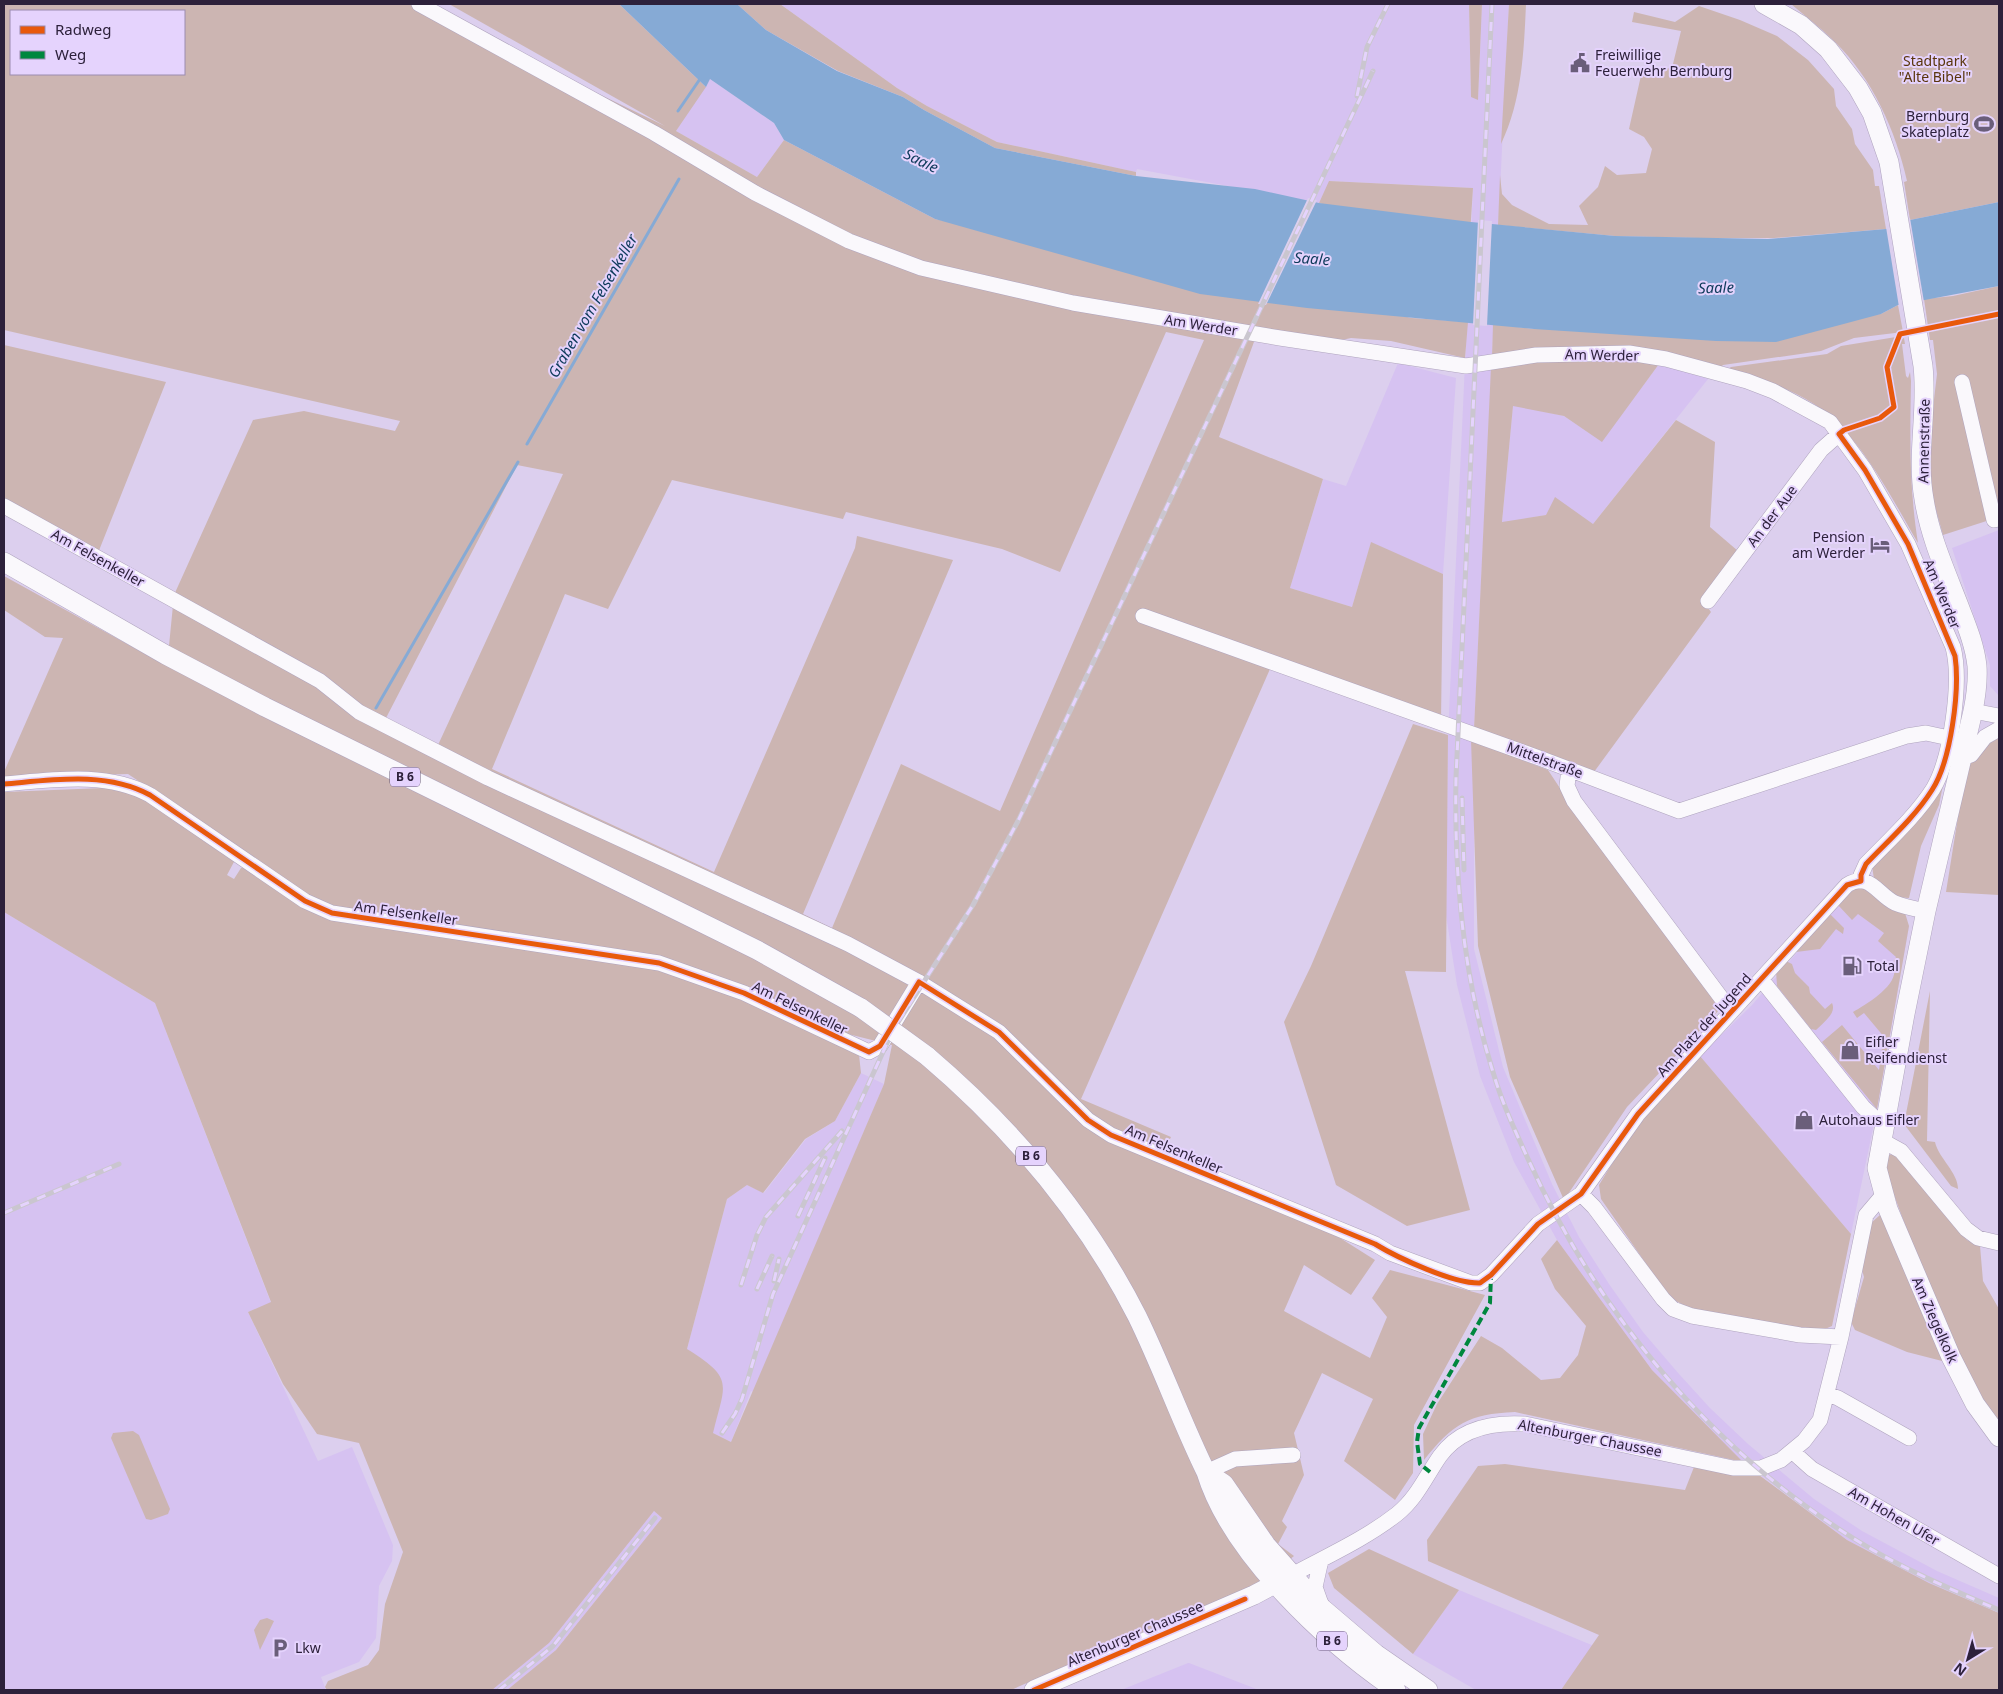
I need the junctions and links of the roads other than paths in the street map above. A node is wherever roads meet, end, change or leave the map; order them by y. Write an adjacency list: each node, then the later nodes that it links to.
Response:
1 (419, 4): 4 (street, Am Werder)
2 (1764, 4): 10 (main road, Annenstraße)
3 (1962, 382): 6 (street)
4 (1839, 434): 8 (street, An der Aue); 13 (street, Am Werder)
5 (4, 506): 20 (street, Am Felsenkeller)
6 (1999, 519)
7 (11, 566): 33 (main road, B 6, bridge)
8 (1708, 601)
9 (1143, 616): 15 (street, Mittelstraße)
10 (1973, 711): 11 (street); 14 (main road)
11 (1999, 716)
12 (1999, 729): 14 (street)
13 (1949, 738): 15 (street, Mittelstraße); 17 (street, Am Werder)
14 (1962, 758): 18 (main road)
15 (1569, 769): 21 (street)
16 (4, 784): 20 (street, Am Felsenkeller)
17 (1862, 881): 18 (street); 19 (street, Am Platz der Jugend)
18 (1926, 911): 22 (main road)
19 (1760, 979): 21 (street, Am Platz der Jugend); 22 (street, Am Platz der Jugend)
20 (919, 982): 26 (street, Am Felsenkeller)
21 (1731, 1011): 23 (street, Am Platz der Jugend)
22 (1883, 1131): 24 (main road); 25 (street, Am Platz der Jugend)
23 (1581, 1194): 26 (street, Am Platz der Jugend); 27 (street)
24 (1883, 1195): 27 (street, Altenburger Chaussee); 29 (main road, Am Ziegelkolk)
25 (1999, 1243)
26 (1480, 1283)
27 (1841, 1337): 28 (street, Altenburger Chaussee)
28 (1827, 1394): 30 (street); 31 (street, Altenburger Chaussee)
29 (1999, 1437)
30 (1909, 1438)
31 (1793, 1452): 34 (street, Altenburger Chaussee); 35 (street, Am Hohen Ufer)
32 (1293, 1455): 33 (street)
33 (1206, 1472): 36 (main road, B 6)
34 (1321, 1560): 36 (street, Altenburger Chaussee); 37 (street)
35 (1999, 1576)
36 (1284, 1580): 37 (main road, B 6); 38 (main road, Altenburger Chaussee); 39 (main road, B 6)
37 (1322, 1608): 40 (main road, B 6)
38 (1034, 1690)
39 (1396, 1690)
40 (1428, 1690)

